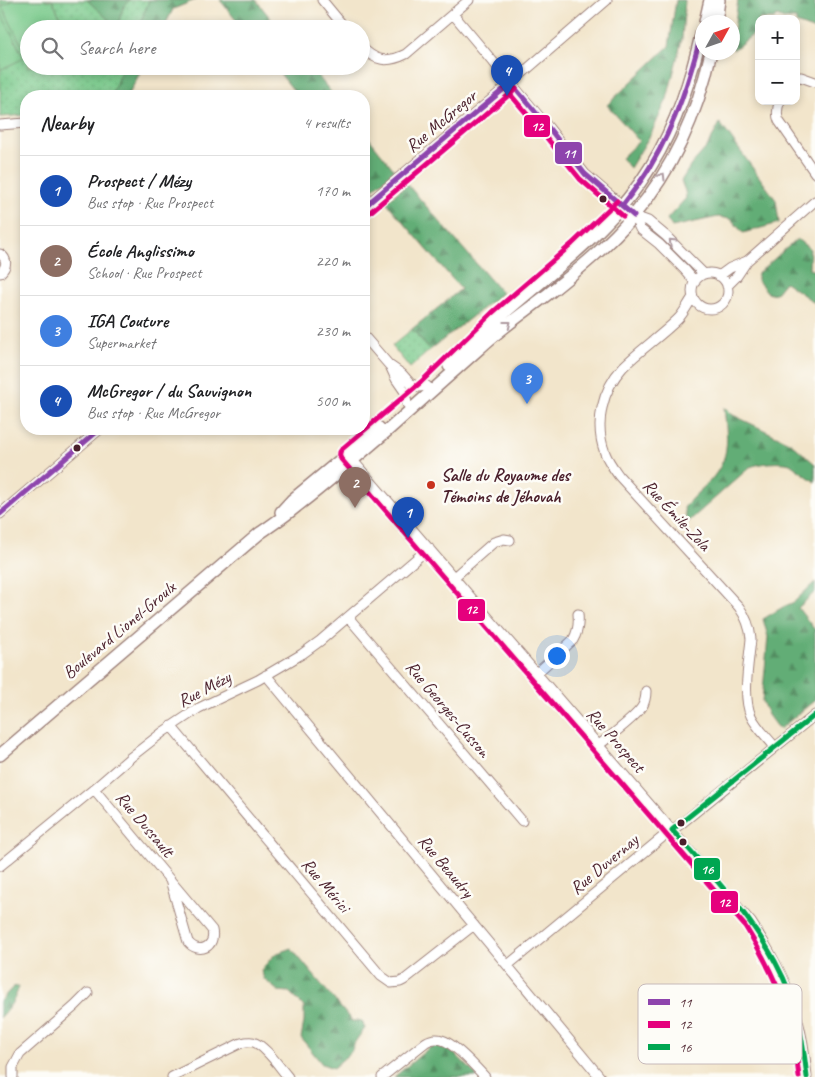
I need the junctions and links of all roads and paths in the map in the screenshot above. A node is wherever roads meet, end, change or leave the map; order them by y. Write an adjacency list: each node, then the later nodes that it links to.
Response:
1 (322, 0): 9 (street)
2 (470, 0): 6 (street)
3 (607, 0): 15 (street, Rue McGregor)
4 (710, 0): 7 (main road)
5 (719, 0): 8 (main road)
6 (453, 14): 10 (street); 15 (street)
7 (707, 15)
8 (717, 15)
9 (339, 20)
10 (370, 54)
11 (695, 56): 22 (main road, Boulevard Lionel-Groulx)
12 (709, 60): 23 (main road, Boulevard Lionel-Groulx, one-way to 12)
13 (800, 77): 14 (street)
14 (815, 82)
15 (511, 83): 21 (street, Rue McGregor); 22 (street)
16 (779, 105): 19 (street)
17 (20, 123): 18 (street)
18 (0, 125)
19 (815, 172)
20 (815, 201): 25 (street)
21 (370, 202)
22 (622, 206): 23 (street); 36 (main road, Boulevard Lionel-Groulx)
23 (634, 216): 27 (street, one-way to 23); 29 (street); 39 (main road, Boulevard Lionel-Groulx, one-way to 23)
24 (0, 254): 26 (street)
25 (747, 261): 28 (street); 30 (street)
26 (0, 273)
27 (704, 274): 28 (street); 29 (street)
28 (719, 276): 30 (street)
29 (695, 282): 31 (street)
30 (727, 286): 32 (street)
31 (694, 297): 32 (street); 33 (street, Rue Émile-Zola)
32 (702, 307): 33 (street, Rue Émile-Zola)
33 (679, 318): 52 (street, Rue Émile-Zola)
34 (370, 343): 35 (street)
35 (390, 365): 36 (street); 37 (street)
36 (427, 386): 37 (main road, Boulevard Lionel-Groulx)
37 (407, 404): 39 (main road, Boulevard Lionel-Groulx)
38 (93, 435): 40 (street)
39 (350, 457): 42 (street, Rue Prospect); 53 (main road, Boulevard Lionel-Groulx)
40 (0, 514)
41 (510, 540): 43 (street)
42 (429, 548): 43 (street, Rue Prospect); 45 (street, Rue Mézy)
43 (454, 577): 46 (street, Rue Prospect)
44 (578, 614): 46 (street)
45 (348, 617): 47 (street, Rue Mézy); 55 (street, Rue Georges-Cusson)
46 (537, 673): 51 (street, Rue Prospect)
47 (266, 675): 50 (street, Rue Mézy); 59 (street, Rue Beaudry)
48 (646, 691): 51 (street)
49 (815, 715): 52 (street, Rue Duvernay)
50 (171, 726): 54 (street, Rue Mézy); 59 (street, Rue Mérici)
51 (599, 745): 56 (street, Rue Prospect)
52 (775, 747): 56 (street, Rue Duvernay)
53 (0, 755)
54 (94, 789): 57 (street, Rue Mézy); 58 (street, Rue Dussault)
55 (522, 821)
56 (672, 830): 60 (street, Rue Duvernay); 61 (street, Rue Prospect)
57 (0, 866)
58 (170, 880): 58 (street, Rue Dussault)
59 (474, 924): 60 (street, Rue Beaudry)
60 (508, 965): 69 (street, Rue Beaudry)
61 (786, 984)
62 (88, 993): 64 (street)
63 (802, 1040): 70 (street, Rue Prospect)
64 (13, 1077)
65 (172, 1077): 66 (street)
66 (288, 1077)
67 (382, 1077): 68 (street)
68 (485, 1077)
69 (600, 1077)
70 (806, 1077)

